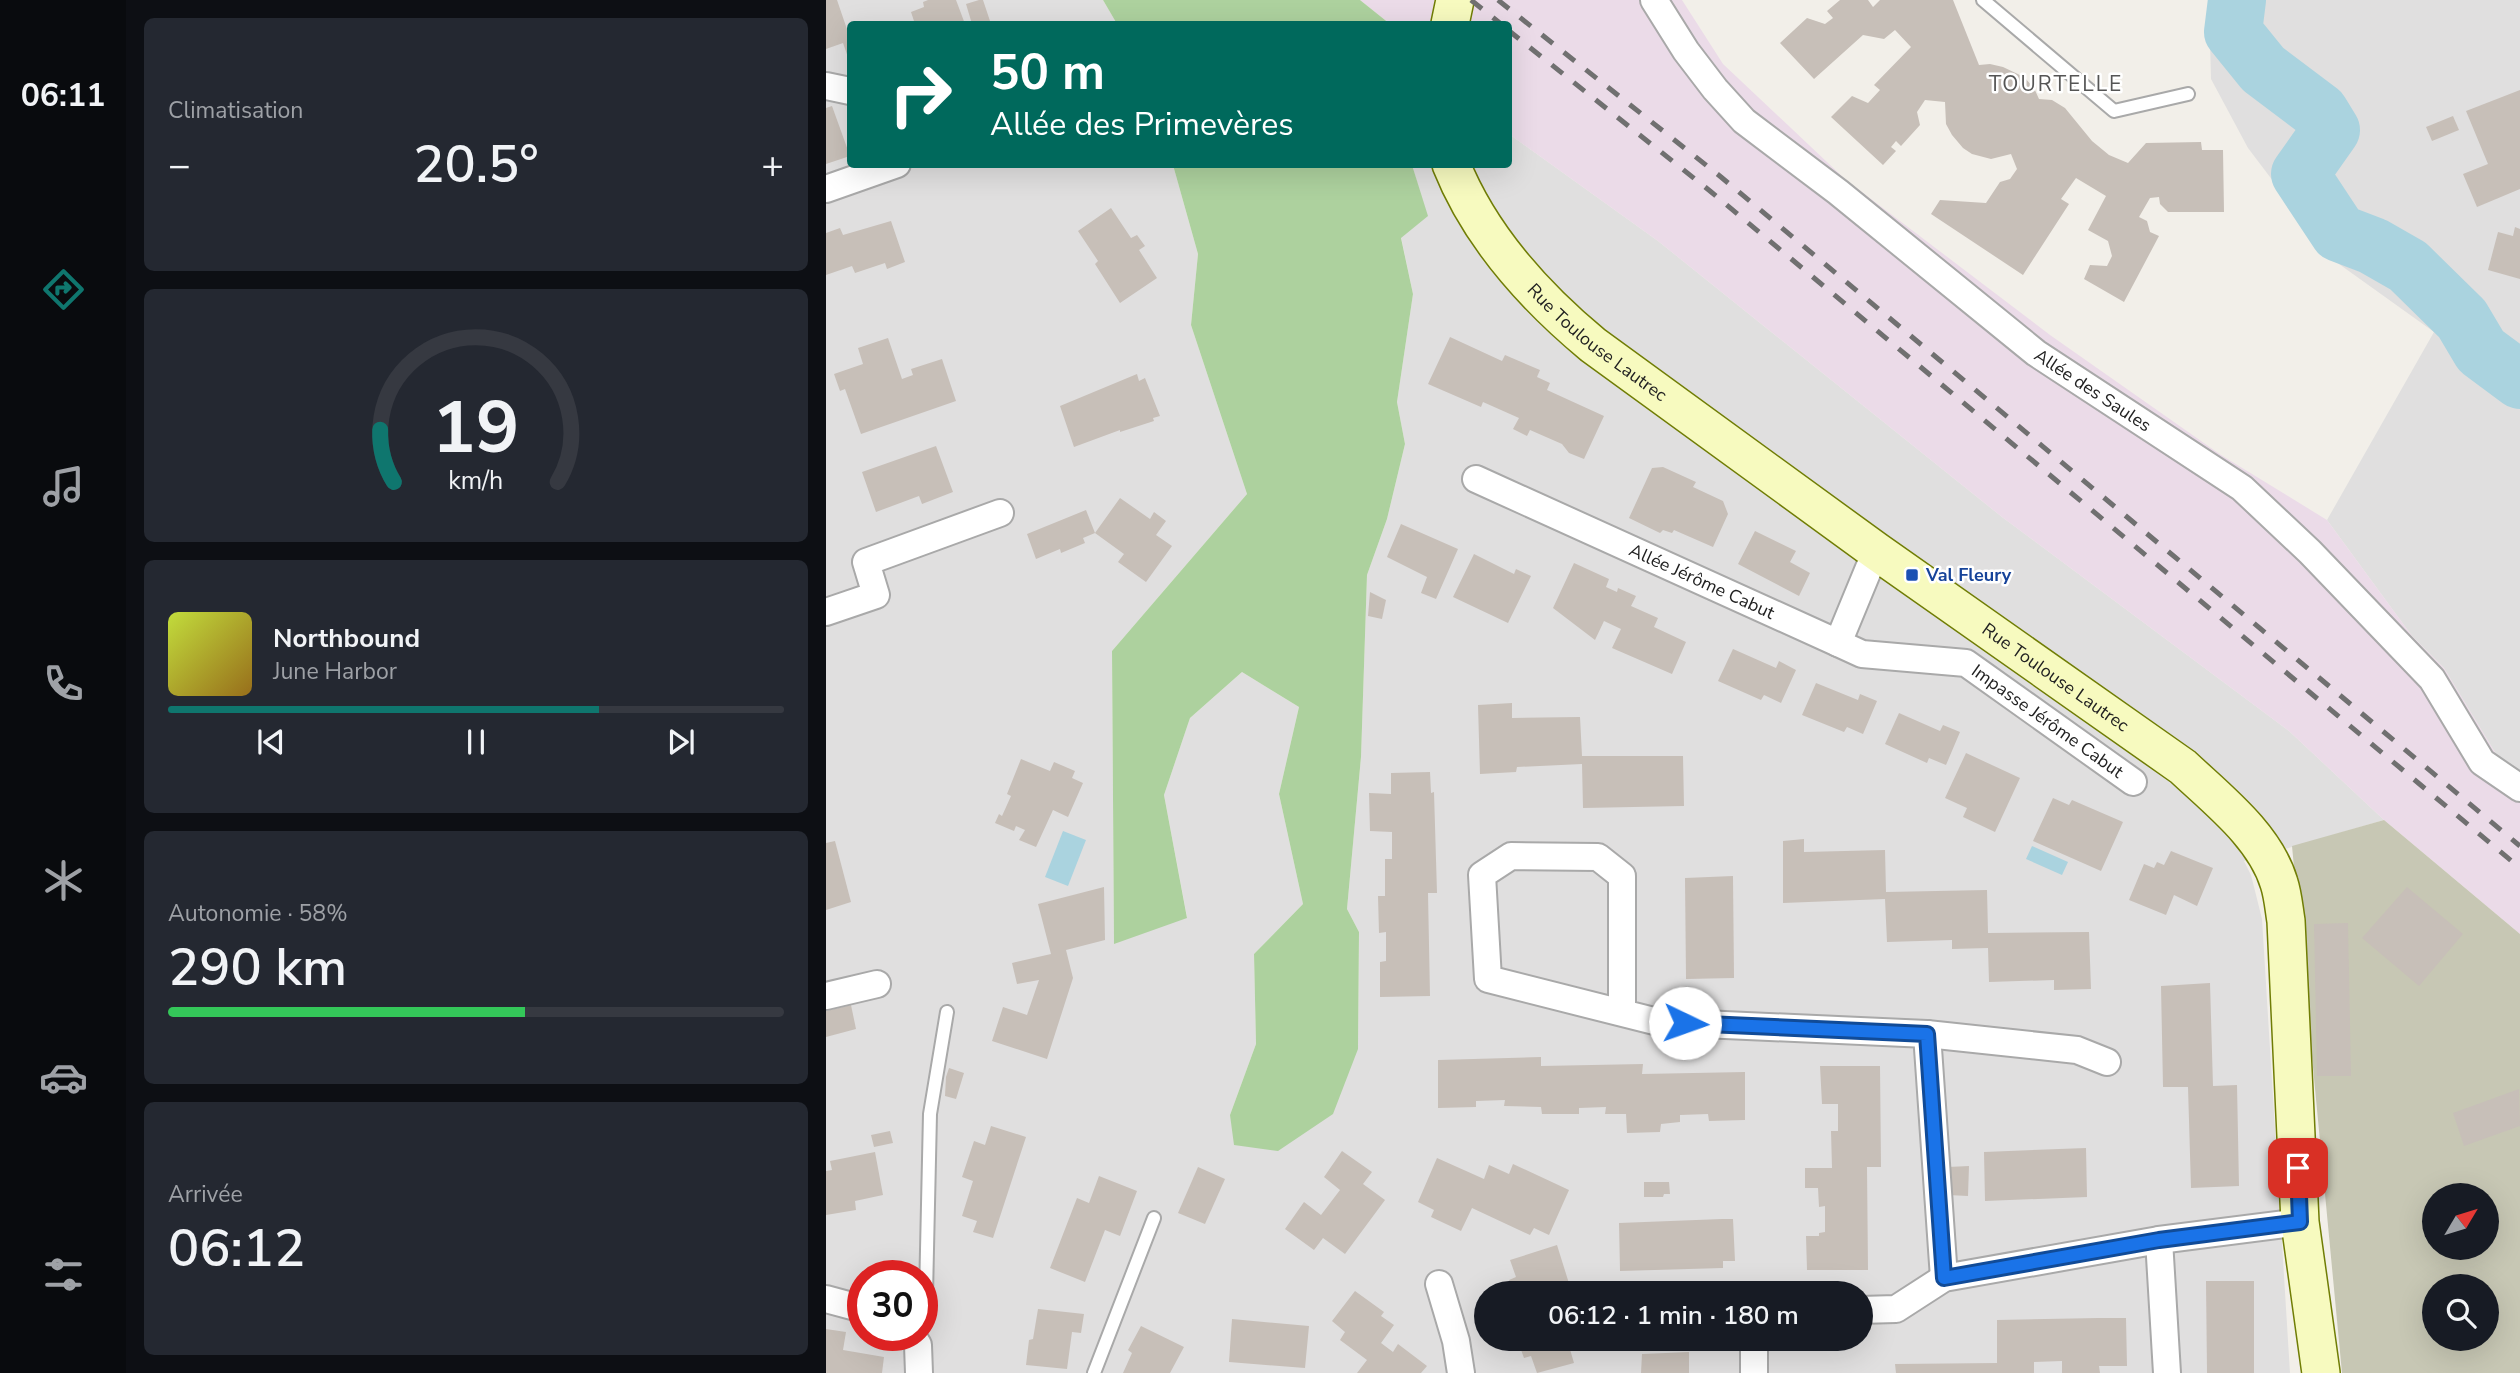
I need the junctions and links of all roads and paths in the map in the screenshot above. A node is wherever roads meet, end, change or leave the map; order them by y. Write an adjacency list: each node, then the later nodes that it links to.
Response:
1 (1455, 0): 4 (street)
2 (1983, 0): 7 (lane)
3 (1656, 1): 17 (street, Allée des Saules)
4 (1451, 21)
5 (826, 86): 6 (street)
6 (847, 90)
7 (2188, 94)
8 (886, 168): 10 (street)
9 (1453, 168): 13 (street, Rue Toulouse Lautrec)
10 (826, 189)
11 (1475, 479): 15 (street, Allée Jérôme Cabut)
12 (1000, 513): 14 (street)
13 (1876, 551): 15 (street); 25 (street, Rue Toulouse Lautrec)
14 (826, 612)
15 (1839, 643): 16 (street, Impasse Jérôme Cabut)
16 (2133, 782)
17 (2520, 788)
18 (877, 984): 19 (street)
19 (826, 996)
20 (947, 1012): 27 (lane)
21 (1622, 1013): 21 (street); 22 (street)
22 (1927, 1034): 23 (street); 28 (street)
23 (2107, 1062)
24 (1154, 1218): 36 (lane)
25 (2300, 1222): 26 (street); 40 (street, Rue Toulouse Lautrec)
26 (2159, 1240): 28 (street); 39 (street)
27 (927, 1260)
28 (1944, 1278): 32 (street)
29 (1439, 1284): 37 (street)
30 (826, 1299): 31 (street)
31 (847, 1305)
32 (1873, 1310)
33 (918, 1351): 35 (street)
34 (1754, 1351): 38 (street)
35 (919, 1373)
36 (1094, 1373)
37 (1461, 1373)
38 (1754, 1373)
39 (2167, 1373)
40 (2320, 1373)

